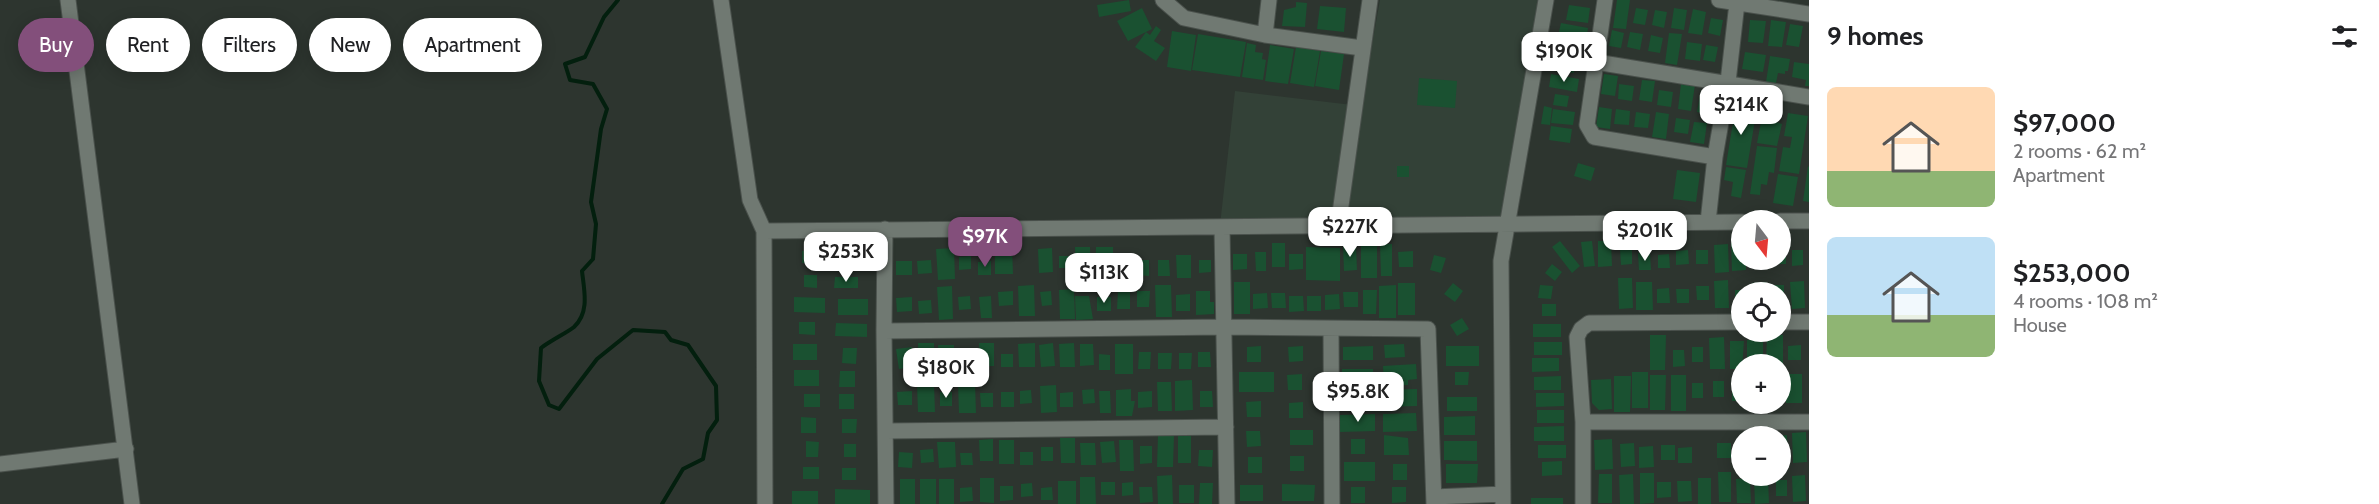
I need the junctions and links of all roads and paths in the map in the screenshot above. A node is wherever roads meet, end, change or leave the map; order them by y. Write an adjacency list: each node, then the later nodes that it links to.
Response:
1 (69, 0): 36 (street)
2 (722, 0): 25 (street)
3 (1163, 0): 11 (street)
4 (1269, 0): 11 (street)
5 (1370, 0): 12 (street)
6 (1546, 0): 19 (street)
7 (1605, 0): 13 (street)
8 (1719, 0): 9 (street)
9 (1737, 3): 10 (street); 14 (street)
10 (1809, 14)
11 (1265, 35): 12 (street)
12 (1362, 48): 23 (street)
13 (1596, 62): 14 (street); 16 (street)
14 (1728, 82): 15 (street); 16 (street)
15 (1809, 97)
16 (1715, 157): 20 (street)
17 (1791, 221): 18 (street)
18 (1809, 221)
19 (1506, 222): 20 (street); 23 (street); 38 (street)
20 (1708, 222): 21 (street)
21 (1731, 222)
22 (1222, 226): 23 (street); 24 (street); 29 (street)
23 (1338, 227)
24 (885, 229): 25 (street); 31 (street)
25 (764, 231): 41 (street)
26 (1731, 322): 32 (street)
27 (1791, 322): 28 (street)
28 (1809, 322)
29 (1224, 327): 30 (street); 31 (street); 34 (street)
30 (1331, 329): 39 (street); 44 (street)
31 (885, 331): 35 (street)
32 (1583, 422): 33 (street); 45 (street)
33 (1809, 422)
34 (1226, 427): 35 (street); 43 (street)
35 (886, 431): 42 (street)
36 (126, 449): 37 (street); 40 (street)
37 (0, 464)
38 (1503, 499): 39 (street)
39 (1434, 501)
40 (132, 504)
41 (765, 504)
42 (886, 504)
43 (1227, 504)
44 (1332, 504)
45 (1584, 504)

